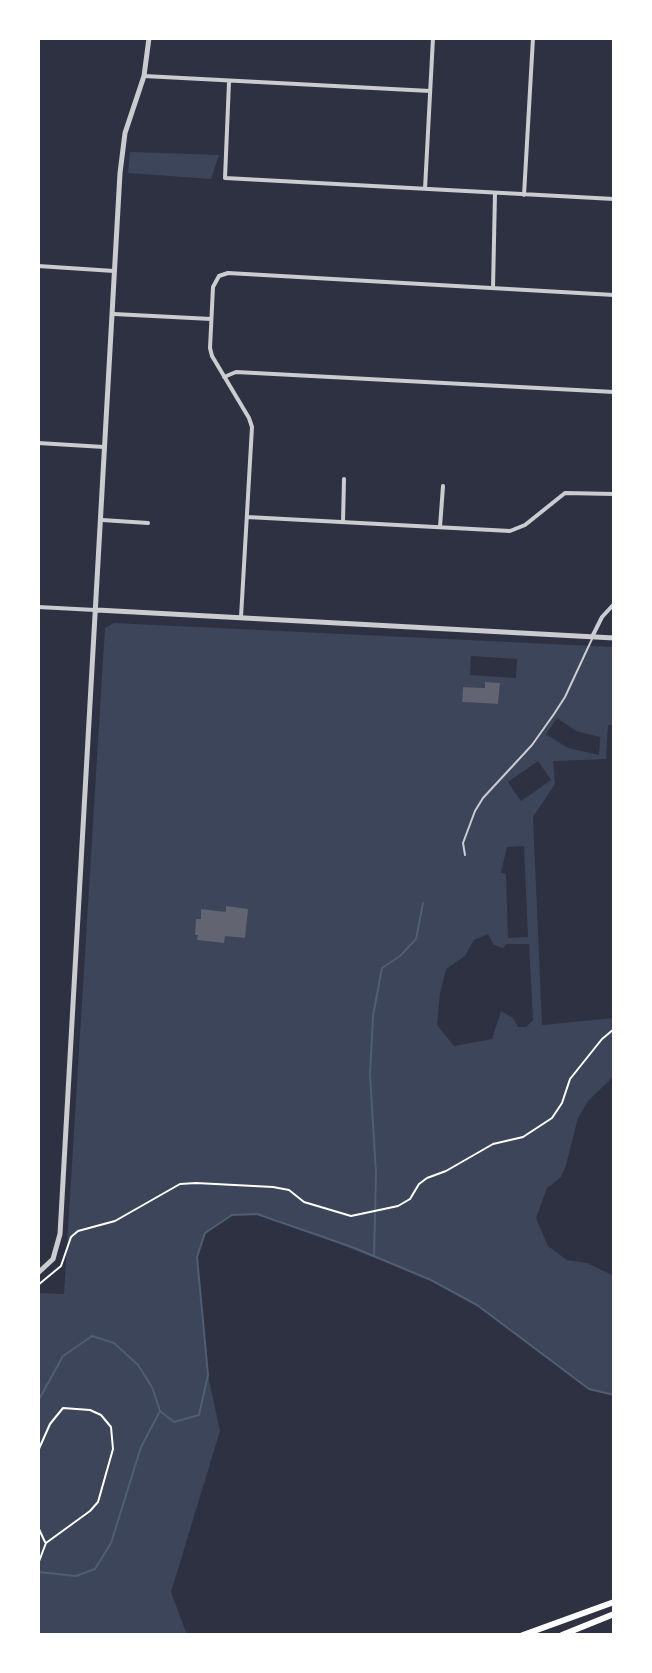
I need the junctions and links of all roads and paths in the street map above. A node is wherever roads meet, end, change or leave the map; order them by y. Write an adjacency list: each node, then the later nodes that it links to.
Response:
1 (149, 38): 4 (street)
2 (433, 38): 6 (street)
3 (533, 38): 9 (street)
4 (144, 76): 5 (street); 12 (street)
5 (229, 82): 6 (street); 7 (street)
6 (430, 91): 7 (street)
7 (425, 189): 8 (street)
8 (495, 193): 9 (street); 13 (street)
9 (524, 195): 10 (street)
10 (614, 199)
11 (38, 266): 12 (street)
12 (116, 271): 15 (street)
13 (493, 288): 14 (street); 16 (street)
14 (614, 295)
15 (114, 314): 16 (street); 20 (street)
16 (211, 319): 17 (street)
17 (224, 377): 18 (street); 24 (street)
18 (614, 392)
19 (38, 443): 20 (street)
20 (106, 447): 25 (street)
21 (344, 479): 26 (street)
22 (443, 486): 28 (street)
23 (614, 494): 28 (street)
24 (247, 517): 26 (street); 32 (street)
25 (102, 520): 27 (street); 31 (street)
26 (343, 522): 28 (street)
27 (148, 523)
28 (440, 527)
29 (614, 604): 33 (street)
30 (38, 607): 31 (street)
31 (97, 610): 32 (street); 37 (street)
32 (241, 617): 33 (street)
33 (592, 637): 34 (street); 35 (lane)
34 (614, 638)
35 (465, 855)
36 (614, 1029): 38 (path)
37 (38, 1273)
38 (38, 1285)
39 (38, 1451): 41 (path)
40 (38, 1527): 41 (path)
41 (46, 1543): 42 (path)
42 (38, 1564)
43 (614, 1602): 45 (main road)
44 (614, 1614): 48 (main road)
45 (548, 1626): 46 (main road); 47 (main road)
46 (523, 1635)
47 (553, 1635)
48 (562, 1635)

